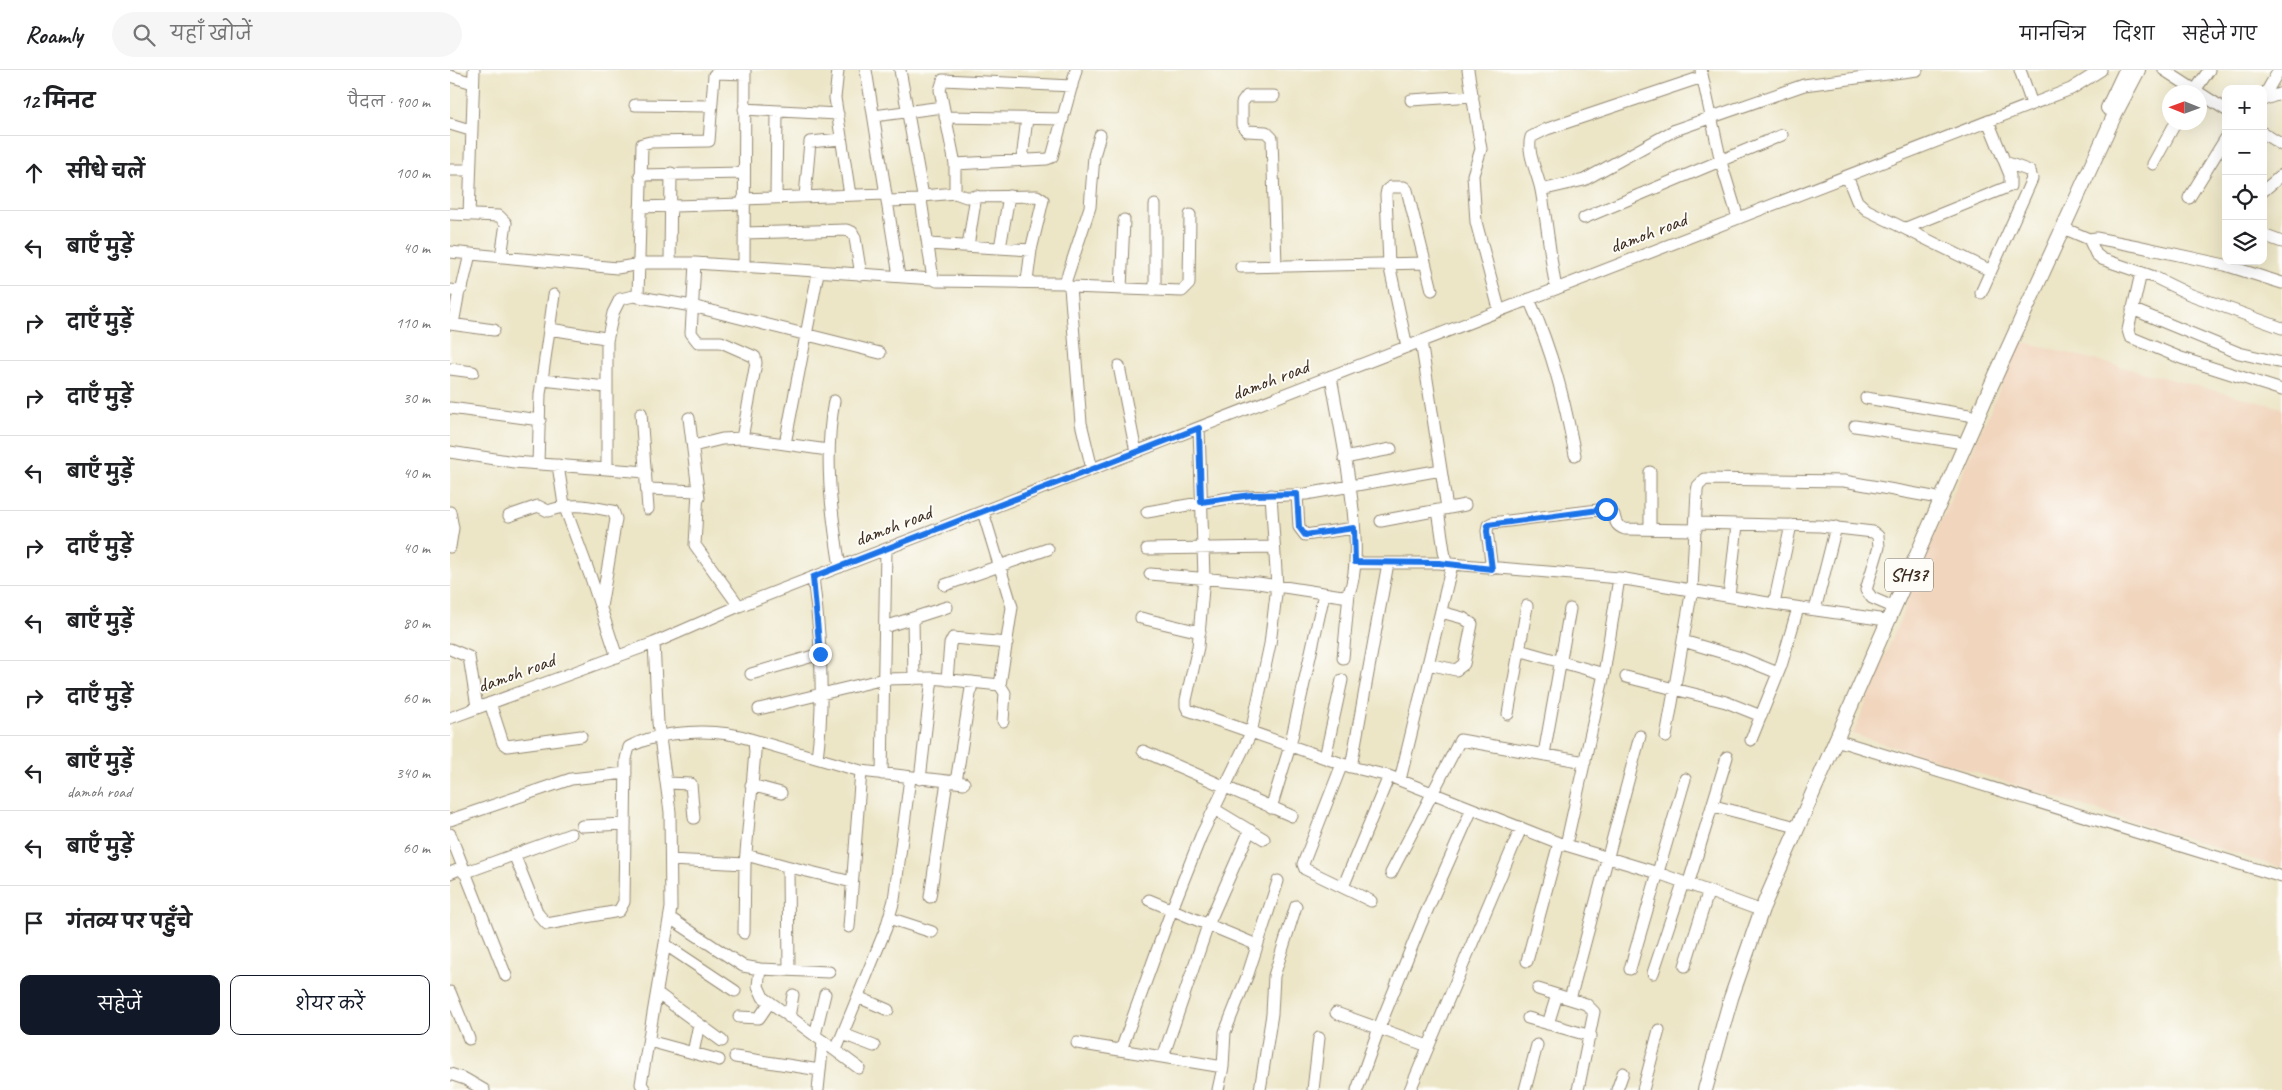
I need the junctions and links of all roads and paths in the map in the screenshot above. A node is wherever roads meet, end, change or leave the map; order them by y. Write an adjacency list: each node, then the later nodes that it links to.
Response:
1 (474, 70): 18 (street)
2 (838, 70): 37 (street)
3 (866, 70): 38 (street)
4 (900, 70): 34 (street)
5 (1076, 70): 21 (street)
6 (1468, 70): 25 (street)
7 (1917, 70): 39 (street)
8 (2020, 70): 29 (street)
9 (2101, 70): 29 (street, damoh road)
10 (2126, 70): 150 (main road, SH37)
11 (2138, 70): 86 (main road, SH37)
12 (2164, 70): 19 (street)
13 (2209, 70): 20 (street)
14 (2279, 70): 22 (street)
15 (744, 72): 31 (street); 33 (street)
16 (1702, 73): 39 (street); 65 (street)
17 (450, 76): 18 (street)
18 (473, 82): 44 (street)
19 (2186, 85)
20 (2199, 85)
21 (1072, 86): 36 (street); 41 (street)
22 (2267, 92)
23 (2282, 93): 27 (street)
24 (1274, 96): 105 (street)
25 (1473, 96): 28 (street); 127 (street)
26 (2207, 98): 32 (street)
27 (2267, 98)
28 (1411, 100)
29 (2032, 104): 42 (street, damoh road)
30 (635, 105): 31 (street)
31 (711, 106): 61 (street)
32 (2222, 108)
33 (744, 110): 35 (street); 60 (street)
34 (907, 111): 36 (street); 38 (street); 73 (street)
35 (777, 112): 37 (street); 71 (street)
36 (944, 112): 40 (street); 55 (street)
37 (838, 114): 49 (street)
38 (874, 116): 72 (street)
39 (1711, 117): 53 (street); 65 (street)
40 (1027, 118): 41 (street); 52 (street)
41 (1063, 119): 52 (street)
42 (1988, 121): 54 (street); 63 (street, damoh road)
43 (450, 124): 44 (street)
44 (470, 130): 58 (street)
45 (2172, 130): 56 (street)
46 (1100, 135): 116 (street)
47 (1782, 135): 53 (street)
48 (2267, 135): 50 (street)
49 (841, 139): 67 (street); 68 (street)
50 (2280, 142)
51 (2222, 144): 74 (street)
52 (1022, 160): 55 (street)
53 (1721, 162): 82 (street); 83 (street)
54 (2005, 162): 85 (street); 108 (street)
55 (955, 164): 66 (street)
56 (2153, 164)
57 (450, 170): 58 (street)
58 (469, 170): 81 (street)
59 (671, 173): 60 (street); 61 (street); 77 (street)
60 (744, 173): 75 (street)
61 (640, 174): 78 (street)
62 (2282, 175): 64 (street)
63 (1847, 176): 83 (street, damoh road); 85 (street)
64 (2267, 187)
65 (1541, 190): 118 (street)
66 (955, 193): 69 (street); 73 (street)
67 (850, 195): 68 (street); 72 (street)
68 (805, 196): 71 (street)
69 (976, 196): 70 (street); 92 (street)
70 (1010, 196): 93 (street); 94 (street)
71 (776, 197): 75 (street)
72 (887, 198): 73 (street); 112 (street)
73 (922, 198): 91 (street)
74 (2189, 198)
75 (743, 201): 77 (street); 87 (street)
76 (1155, 205): 120 (street)
77 (670, 206): 78 (street); 99 (street)
78 (640, 207): 102 (street)
79 (450, 214): 81 (street)
80 (1190, 214): 120 (street)
81 (469, 215): 97 (street)
82 (1584, 218)
83 (1738, 218): 118 (street, damoh road)
84 (1124, 220): 117 (street)
85 (1906, 228): 108 (street)
86 (2063, 228): 89 (street); 269 (main road, SH37)
87 (744, 233): 106 (street); 111 (street)
88 (2267, 236): 90 (street)
89 (2088, 240): 98 (street); 109 (street)
90 (2282, 242)
91 (928, 244): 92 (street); 113 (street)
92 (968, 246): 93 (street)
93 (1000, 248): 94 (street)
94 (1031, 250): 114 (street)
95 (450, 252): 96 (street)
96 (470, 254): 97 (street); 119 (street)
97 (501, 257): 102 (street)
98 (2222, 262)
99 (670, 263): 100 (street); 102 (street)
100 (695, 263): 106 (street); 126 (street)
101 (1425, 263): 103 (street); 103 (street); 121 (street)
102 (639, 264): 124 (street)
103 (1389, 264): 105 (street); 136 (street)
104 (2232, 265): 115 (street)
105 (1276, 266): 107 (street)
106 (744, 267): 110 (street)
107 (1241, 267)
108 (1989, 270): 122 (street)
109 (2141, 272): 128 (street); 130 (street)
110 (818, 273): 111 (street); 133 (street)
111 (860, 275): 112 (street)
112 (899, 276): 113 (street)
113 (933, 279): 114 (street)
114 (1027, 281): 116 (street)
115 (2282, 282)
116 (1067, 285): 117 (street); 168 (street)
117 (1121, 289): 120 (street)
118 (1556, 289): 125 (street, damoh road)
119 (454, 290): 129 (street)
120 (1154, 290)
121 (1432, 290)
122 (1980, 293)
123 (554, 295): 131 (street)
124 (638, 297): 126 (street); 134 (street)
125 (1531, 304): 127 (street, damoh road); 163 (street)
126 (692, 306): 133 (street); 155 (street)
127 (1499, 309): 135 (street, damoh road)
128 (2132, 309): 138 (street); 145 (street)
129 (451, 324): 132 (street)
130 (2282, 328)
131 (550, 329): 134 (street); 143 (street)
132 (494, 330)
133 (806, 336): 137 (street); 157 (street)
134 (607, 341): 144 (street)
135 (1421, 341): 136 (street, damoh road); 169 (street)
136 (1407, 347): 142 (street, damoh road)
137 (880, 353)
138 (2282, 363)
139 (1119, 366): 162 (street)
140 (450, 369): 141 (street)
141 (473, 372)
142 (1331, 376): 154 (street, damoh road); 164 (street)
143 (542, 380): 144 (street); 152 (street)
144 (606, 387): 167 (street)
145 (2282, 390)
146 (1866, 398): 150 (street)
147 (834, 401): 159 (street)
148 (450, 408): 152 (street)
149 (641, 413): 170 (street)
150 (1969, 415): 156 (main road, SH37)
151 (689, 418): 158 (street)
152 (540, 420): 165 (street)
153 (1855, 426): 156 (street)
154 (1199, 428): 162 (street, damoh road); 178 (street)
155 (742, 438): 157 (street); 158 (street)
156 (1957, 442): 177 (main road, SH37)
157 (785, 444): 159 (street)
158 (693, 446): 174 (street)
159 (828, 450): 205 (street)
160 (1391, 450): 164 (street)
161 (450, 452): 165 (street)
162 (1136, 452): 168 (street, damoh road)
163 (1575, 455)
164 (1344, 458): 172 (street)
165 (538, 464): 166 (street)
166 (558, 465): 167 (street); 179 (street)
167 (607, 469): 170 (street)
168 (1092, 469): 185 (street, damoh road)
169 (1441, 470): 172 (street); 182 (street)
170 (646, 472): 173 (street)
171 (1650, 472): 194 (street)
172 (1349, 487): 175 (street); 193 (street)
173 (648, 489): 174 (street); 181 (street)
174 (698, 491): 184 (street); 219 (street)
175 (1297, 494): 176 (street); 193 (street)
176 (1271, 495): 178 (street); 196 (street)
177 (1933, 497): 191 (street); 218 (main road, SH37)
178 (1201, 502): 186 (street); 197 (street)
179 (564, 505): 187 (street); 221 (street); 221 (street)
180 (1465, 505): 182 (street)
181 (648, 509)
182 (1442, 509): 188 (street); 203 (street)
183 (450, 512): 195 (street)
184 (701, 512)
185 (983, 512): 198 (street, damoh road); 204 (street)
186 (1147, 512)
187 (509, 516)
188 (1381, 521)
189 (1737, 525): 190 (street); 191 (street); 216 (street)
190 (1791, 525): 192 (street); 217 (street)
191 (1697, 527): 194 (street); 213 (street)
192 (1836, 527): 218 (street); 225 (street)
193 (1354, 528): 201 (street)
194 (1650, 529): 206 (street)
195 (450, 543)
196 (1274, 547): 197 (street); 212 (street)
197 (1203, 548): 200 (street); 209 (street)
198 (886, 549): 205 (street, damoh road); 230 (street)
199 (1048, 549): 204 (street)
200 (1147, 549)
201 (1355, 562): 202 (street); 214 (street)
202 (1388, 563): 203 (street); 277 (street)
203 (1449, 564): 206 (street); 226 (street)
204 (1000, 566): 211 (street); 234 (street)
205 (840, 567): 208 (street, damoh road)
206 (1492, 569): 210 (street)
207 (1150, 574): 209 (street)
208 (813, 577): 219 (street, damoh road); 237 (street)
209 (1204, 578): 212 (street); 231 (street)
210 (1619, 578): 213 (street); 244 (street)
211 (945, 585)
212 (1277, 586): 215 (street); 262 (street)
213 (1692, 589): 216 (street); 232 (street)
214 (1350, 593): 215 (street); 239 (street)
215 (1324, 594): 270 (street)
216 (1730, 596): 217 (street)
217 (1774, 604): 223 (street)
218 (1886, 604): 229 (main road, SH37)
219 (739, 606): 233 (street, damoh road)
220 (1528, 606): 236 (street)
221 (601, 607): 238 (street)
222 (947, 607): 227 (street)
223 (1798, 608): 225 (street); 242 (street)
224 (1570, 609): 240 (street)
225 (1815, 610): 229 (street)
226 (1441, 612): 241 (street); 241 (street)
227 (913, 618): 230 (street); 246 (street)
228 (1141, 618): 231 (street)
229 (1879, 619): 299 (main road, SH37)
230 (885, 627): 248 (street)
231 (1200, 632): 262 (street)
232 (1683, 641): 242 (street); 253 (street)
233 (654, 643): 238 (street, damoh road); 263 (street)
234 (1007, 643): 249 (street); 252 (street)
235 (450, 649): 256 (street)
236 (1519, 650): 240 (street); 258 (street)
237 (820, 654): 243 (street); 254 (street)
238 (617, 657): 255 (street, damoh road)
239 (1343, 658)
240 (1561, 662): 244 (street); 272 (street)
241 (1428, 664): 283 (street)
242 (1778, 673): 259 (street)
243 (751, 674)
244 (1604, 674): 276 (street)
245 (1626, 677): 253 (street)
246 (914, 678): 247 (street); 248 (street)
247 (932, 678): 249 (street); 282 (street)
248 (884, 680): 254 (street); 280 (street)
249 (948, 680): 251 (street)
250 (1342, 680): 275 (street)
251 (972, 682): 252 (street); 285 (street)
252 (1000, 686): 261 (street)
253 (1674, 690): 259 (street); 266 (street)
254 (822, 694): 257 (street); 274 (street)
255 (490, 702): 256 (street, damoh road); 264 (street)
256 (477, 707): 260 (street, damoh road)
257 (759, 709)
258 (1508, 714)
259 (1760, 716): 268 (street)
260 (450, 718)
261 (1003, 721)
262 (1251, 733): 270 (street); 288 (street)
263 (660, 735): 267 (street); 279 (street); 286 (street)
264 (581, 736)
265 (1640, 736): 308 (street)
266 (1666, 737)
267 (750, 739): 274 (street); 287 (street)
268 (1751, 740)
269 (1836, 740): 316 (street); 398 (main road, SH37)
270 (1290, 746): 275 (street); 292 (street)
271 (1143, 751): 288 (street)
272 (1544, 754): 276 (street); 290 (street)
273 (1728, 757): 291 (street)
274 (818, 758): 278 (street)
275 (1326, 758): 277 (street)
276 (1585, 762): 306 (street)
277 (1346, 766): 281 (street); 320 (street)
278 (861, 770): 280 (street); 317 (street)
279 (626, 773): 297 (street); 298 (street)
280 (882, 774): 282 (street)
281 (1389, 776): 283 (street); 320 (street)
282 (915, 779): 285 (street); 329 (street)
283 (1400, 780): 290 (street)
284 (1685, 780): 315 (street)
285 (956, 782): 322 (street)
286 (667, 783): 296 (street); 310 (street)
287 (751, 785): 289 (street); 309 (street)
288 (1224, 788): 292 (street); 293 (street)
289 (781, 793)
290 (1431, 793): 294 (street); 314 (street)
291 (1714, 806): 299 (street); 319 (street)
292 (1271, 808): 295 (street)
293 (1214, 809): 302 (street); 327 (street)
294 (1472, 809): 301 (street); 361 (street)
295 (1292, 816)
296 (694, 818)
297 (450, 820)
298 (625, 824): 300 (street); 307 (street)
299 (1789, 825): 326 (main road, SH37)
300 (582, 826)
301 (1521, 828): 306 (street); 373 (street)
302 (1250, 830): 305 (street); 330 (street)
303 (450, 834): 312 (street)
304 (571, 834): 307 (street)
305 (1264, 839)
306 (1563, 844): 308 (street); 336 (street)
307 (514, 854): 312 (street)
308 (1607, 858): 315 (street); 352 (street)
309 (746, 859): 310 (street); 311 (street); 333 (street)
310 (671, 860): 328 (street)
311 (786, 866): 317 (street); 340 (street)
312 (463, 870): 313 (street); 343 (street)
313 (450, 872)
314 (1391, 873)
315 (1658, 873): 319 (street); 339 (street)
316 (2282, 877)
317 (852, 882): 331 (street)
318 (1278, 882): 335 (street)
319 (1686, 884): 321 (street); 342 (street)
320 (1343, 887): 324 (street)
321 (1708, 893): 326 (street); 337 (street)
322 (930, 897)
323 (1149, 900): 327 (street)
324 (1371, 900)
325 (1296, 906): 389 (street)
326 (1754, 908): 397 (main road, SH37)
327 (1172, 909): 330 (street); 375 (street)
328 (670, 918): 334 (street); 338 (street)
329 (889, 918): 332 (street); 351 (street)
330 (1208, 925): 335 (street); 378 (street)
331 (849, 927)
332 (932, 932)
333 (744, 933)
334 (666, 945): 345 (street); 347 (street)
335 (1257, 945): 381 (street)
336 (1527, 961)
337 (1684, 966)
338 (760, 969): 340 (street); 353 (street)
339 (1630, 969)
340 (789, 970): 341 (street)
341 (829, 972)
342 (1653, 973)
343 (506, 976)
344 (1538, 989): 350 (street)
345 (735, 991)
346 (450, 992): 367 (street)
347 (657, 993): 359 (street); 368 (street)
348 (825, 994): 365 (street)
349 (793, 995): 357 (street)
350 (1557, 995): 352 (street); 360 (street)
351 (858, 997): 354 (street); 363 (street)
352 (1570, 999): 364 (street)
353 (770, 1002): 356 (street); 357 (street)
354 (888, 1010)
355 (1336, 1013): 361 (street)
356 (739, 1017)
357 (789, 1017): 365 (street)
358 (1528, 1018): 360 (street)
359 (699, 1024): 369 (street); 376 (street)
360 (1548, 1024): 364 (street)
361 (1379, 1028): 373 (street); 391 (street)
362 (1659, 1030): 396 (street)
363 (843, 1034): 372 (street); 374 (street)
364 (1591, 1036): 394 (street)
365 (819, 1038): 374 (street); 382 (street)
366 (1319, 1038): 390 (street)
367 (469, 1039)
368 (649, 1041): 376 (street); 386 (street)
369 (722, 1041)
370 (1077, 1043): 375 (street)
371 (1538, 1044): 393 (street)
372 (874, 1046)
373 (1428, 1046): 392 (street)
374 (836, 1050): 380 (street)
375 (1121, 1050): 378 (street)
376 (693, 1052): 379 (street)
377 (735, 1057): 382 (street)
378 (1163, 1057): 381 (street)
379 (719, 1060)
380 (859, 1068)
381 (1223, 1068): 388 (street)
382 (820, 1070): 387 (street)
383 (1622, 1073): 395 (street)
384 (450, 1074): 385 (street)
385 (484, 1090)
386 (645, 1090)
387 (818, 1090)
388 (1218, 1090)
389 (1260, 1090)
390 (1314, 1090)
391 (1357, 1090)
392 (1410, 1090)
393 (1525, 1090)
394 (1578, 1090)
395 (1617, 1090)
396 (1643, 1090)
397 (1697, 1090)
398 (1705, 1090)

